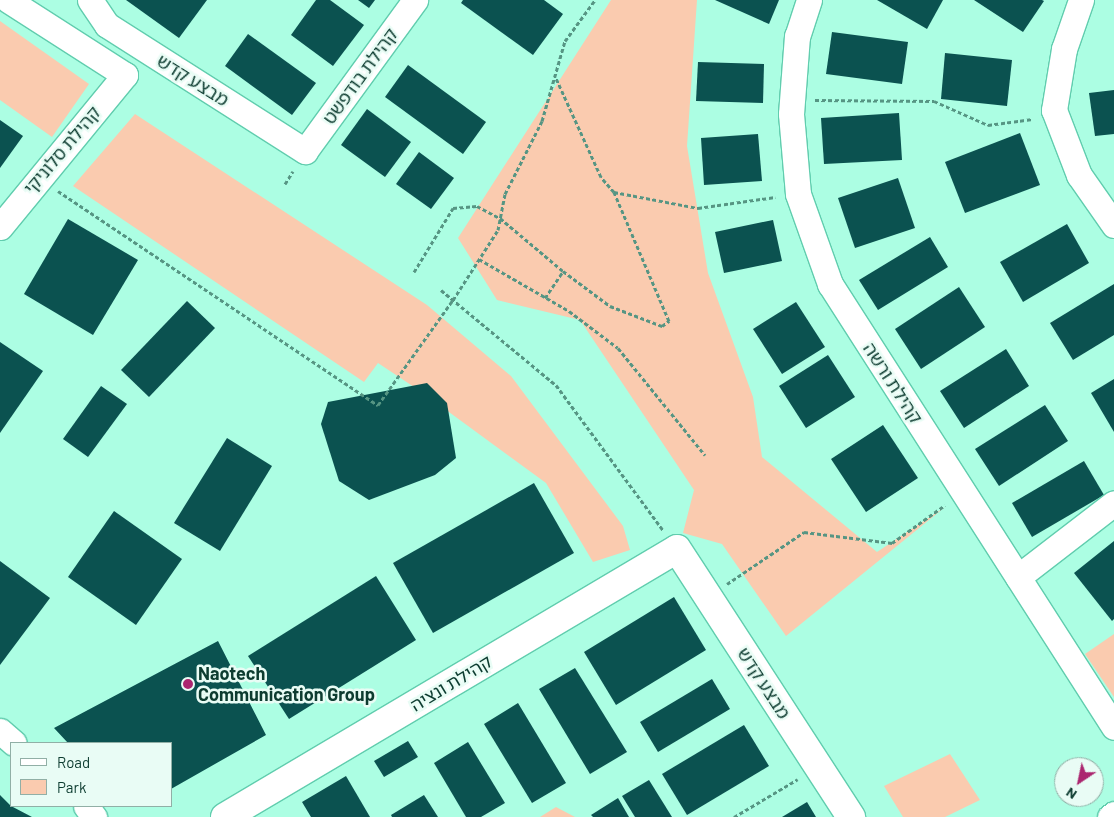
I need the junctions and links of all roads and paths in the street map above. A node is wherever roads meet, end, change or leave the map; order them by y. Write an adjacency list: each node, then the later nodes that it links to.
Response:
1 (8, 0): 11 (street, קהילת סלוניקי)
2 (90, 0): 10 (street, מבצע קדש)
3 (415, 0): 10 (street, קהילת בודפשט)
4 (595, 0): 7 (path)
5 (808, 0): 8 (street, קהילת ורשה)
6 (1082, 0): 9 (street)
7 (554, 76): 12 (path); 14 (path)
8 (792, 99): 9 (path); 13 (street, קהילת ורשה)
9 (1056, 115): 15 (street)
10 (305, 151)
11 (39, 178): 16 (street, קהילת סלוניקי); 22 (path)
12 (614, 192): 13 (path); 18 (path)
13 (798, 194): 24 (street, קהילת ורשה)
14 (500, 218): 17 (path); 18 (path); 19 (path)
15 (1114, 225)
16 (0, 227)
17 (479, 259): 21 (path); 22 (path)
18 (563, 271): 21 (path)
19 (414, 272)
20 (441, 290): 22 (path)
21 (545, 298): 23 (path)
22 (453, 300): 26 (path)
23 (705, 454)
24 (963, 492): 27 (street, קהילת ורשה); 28 (path)
25 (1114, 502): 27 (street)
26 (678, 550): 28 (street, מבצע קדש); 34 (street, קהילת ונציה)
27 (1018, 577): 29 (street, קהילת ורשה)
28 (708, 597): 32 (street, מבצע קדש)
29 (1114, 727)
30 (0, 732): 31 (street)
31 (13, 742)
32 (818, 766): 35 (path); 36 (street, מבצע קדש)
33 (1114, 814): 37 (street)
34 (224, 817)
35 (734, 817)
36 (851, 817)
37 (1110, 817)

